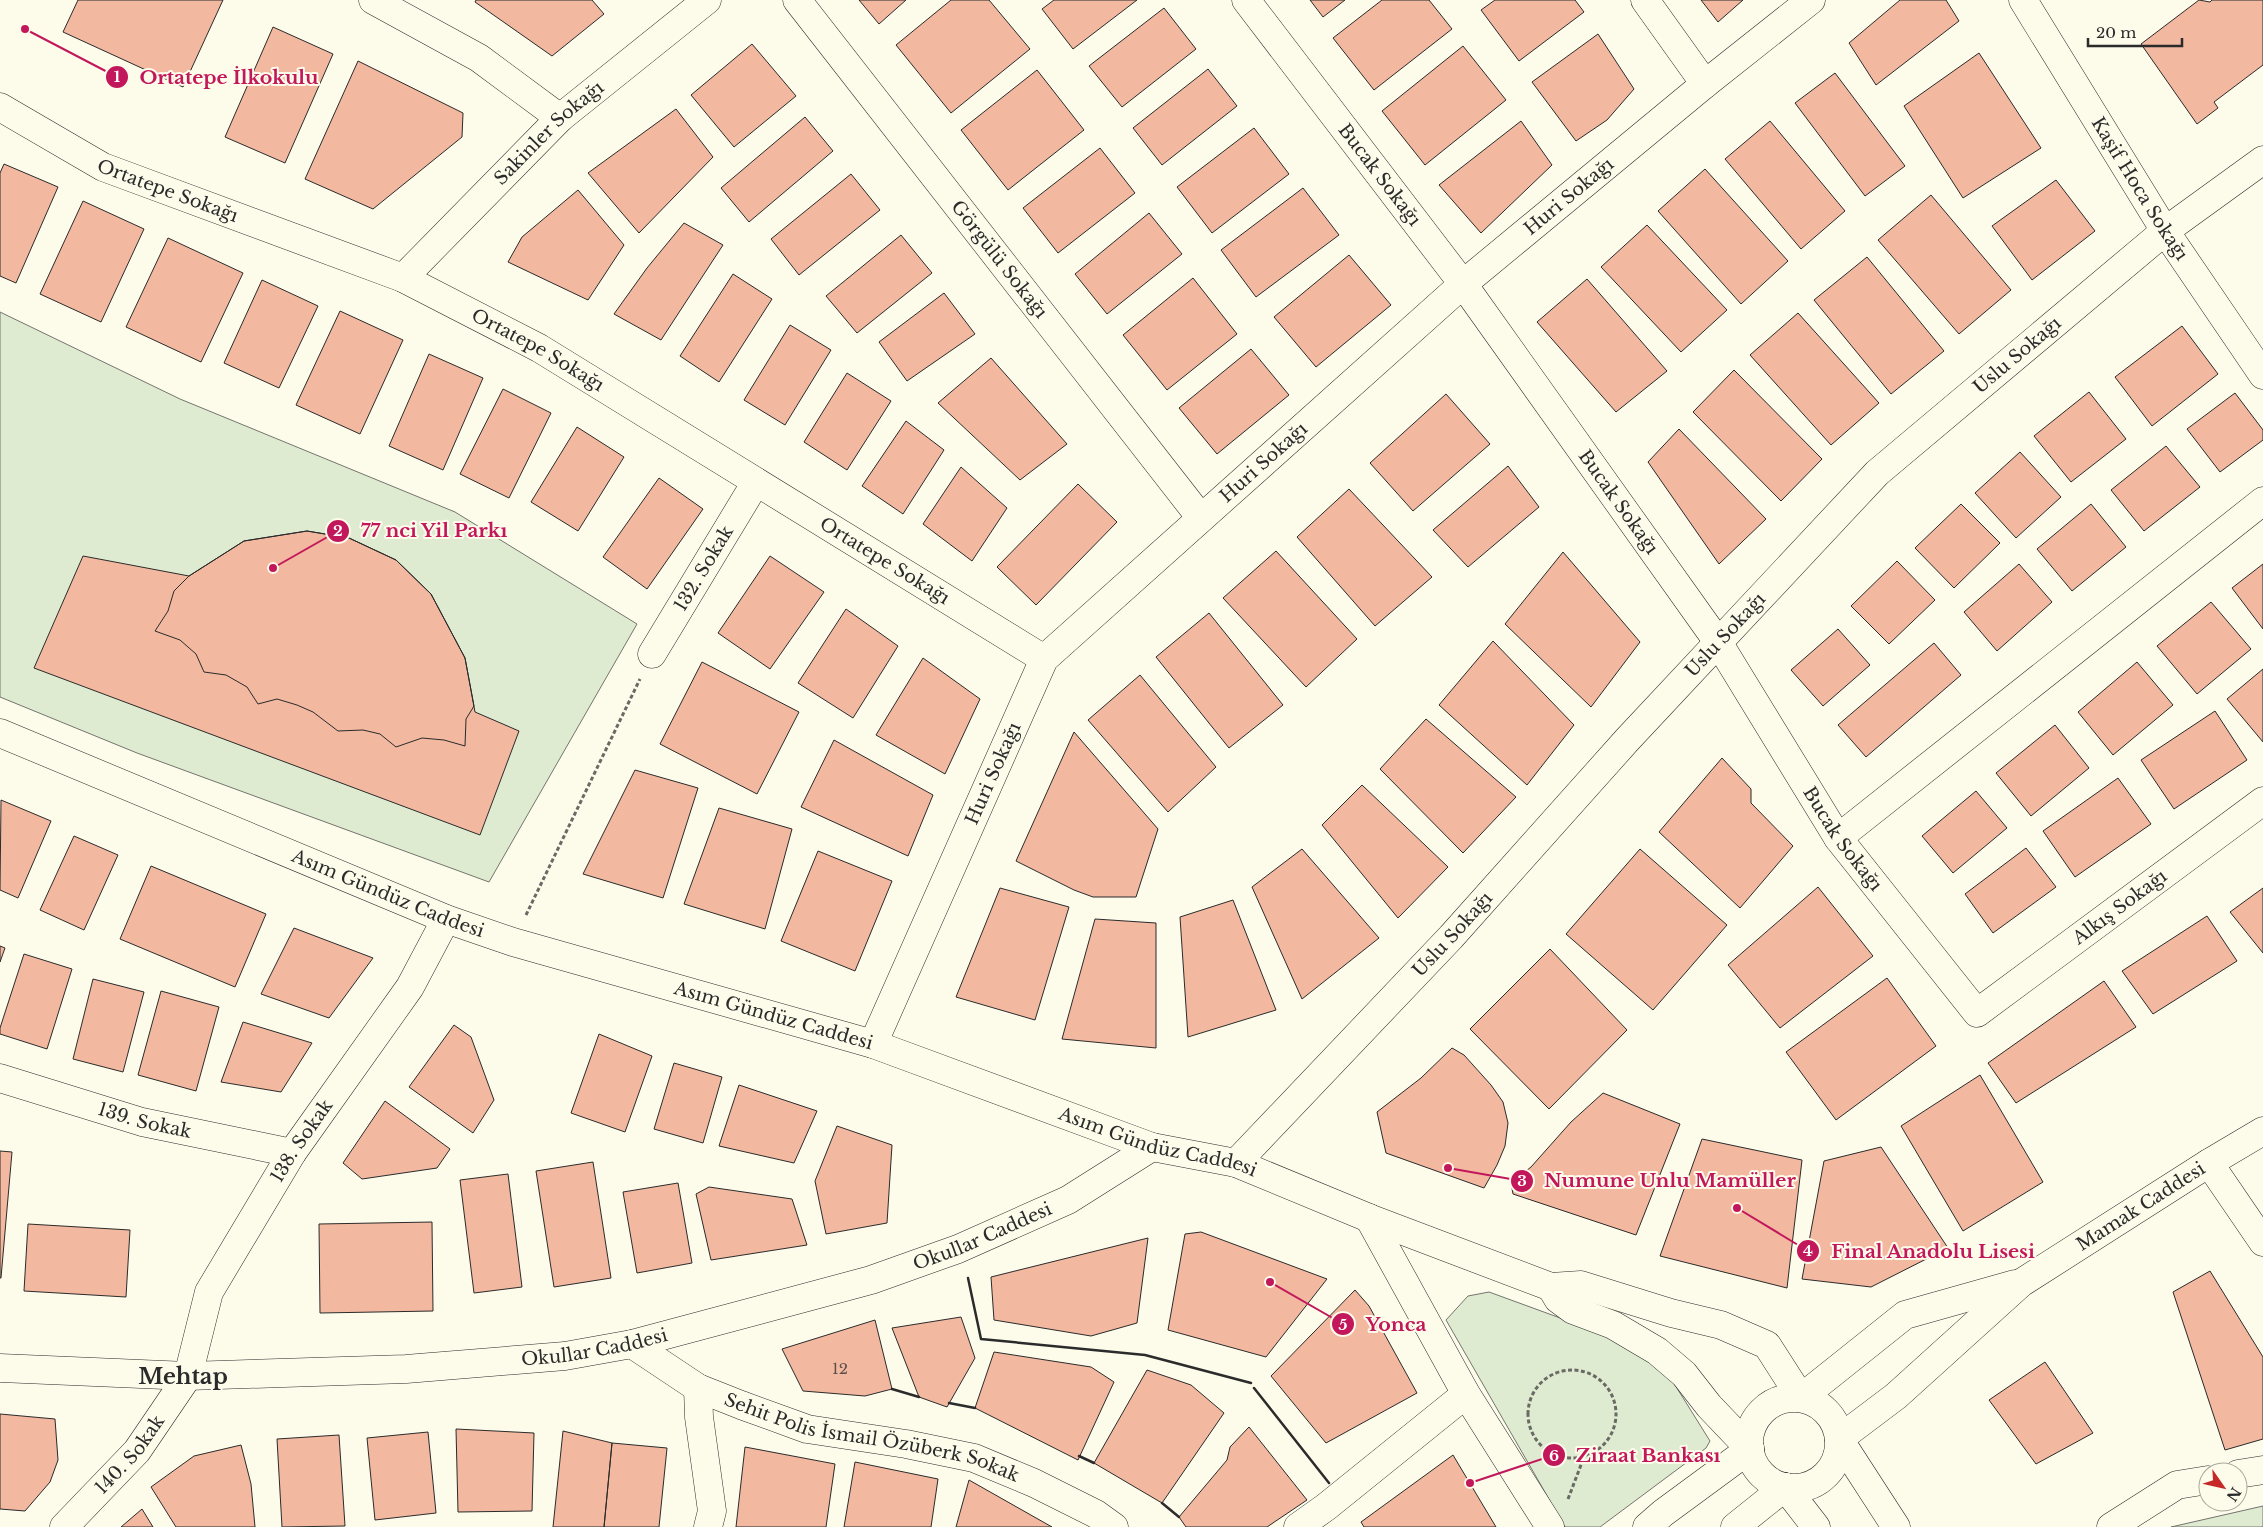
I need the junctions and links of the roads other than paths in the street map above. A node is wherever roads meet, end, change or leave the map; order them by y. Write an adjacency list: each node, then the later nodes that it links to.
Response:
1 (373, 0): 10 (street)
2 (707, 0): 10 (street, Sakinler Sokağı)
3 (797, 0): 18 (street, Görgülü Sokağı)
4 (1246, 0): 14 (street, Bucak Sokağı)
5 (1645, 0): 8 (street)
6 (1811, 0): 8 (street, Huri Sokağı)
7 (2023, 0): 12 (street, Kaşif Hoca Sokağı)
8 (1705, 84): 14 (street, Huri Sokağı)
9 (0, 107): 13 (street, Ortatepe Sokağı)
10 (560, 118): 13 (street, Sakinler Sokağı)
11 (2263, 160): 12 (street, Uslu Sokağı)
12 (2164, 230): 15 (street, Kaşif Hoca Sokağı); 19 (street, Uslu Sokağı)
13 (404, 278): 16 (street, Ortatepe Sokağı)
14 (1463, 284): 18 (street, Huri Sokağı); 19 (street, Bucak Sokağı)
15 (2263, 375)
16 (756, 482): 20 (street, 132. Sokak); 21 (street, Ortatepe Sokağı)
17 (2263, 501): 24 (street)
18 (1201, 518): 21 (street, Huri Sokağı)
19 (1718, 642): 24 (street, Bucak Sokağı); 32 (street, Uslu Sokağı)
20 (652, 654)
21 (1044, 659): 27 (street, Huri Sokağı)
22 (0, 733): 25 (street, Asım Gündüz Caddesi)
23 (2263, 802): 26 (street, Alkış Sokağı)
24 (1838, 838): 26 (street, Bucak Sokağı)
25 (446, 919): 27 (street, Asım Gündüz Caddesi); 31 (street, 138. Sokak)
26 (1977, 1013)
27 (873, 1044): 30 (street, Asım Gündüz Caddesi)
28 (0, 1078): 31 (street, 139. Sokak)
29 (2263, 1131): 33 (street, Mamak Caddesi)
30 (1152, 1147): 32 (street, Asım Gündüz Caddesi); 38 (street, Okullar Caddesi)
31 (292, 1153): 40 (street, 138. Sokak)
32 (1236, 1163): 34 (street, Asım Gündüz Caddesi)
33 (2209, 1163): 35 (street); 36 (street, Mamak Caddesi)
34 (1369, 1218): 37 (street, Asım Gündüz Caddesi); 42 (street)
35 (2263, 1242)
36 (2021, 1283): 43 (street, Mamak Caddesi); 44 (street, Mamak Caddesi)
37 (1551, 1287): 43 (street, Asım Gündüz Caddesi); 45 (street, Asım Gündüz Caddesi)
38 (632, 1344): 40 (street, Okullar Caddesi); 41 (street, Sehit Polis İsmail Özüberk Sokak)
39 (0, 1368): 40 (street, Okullar Caddesi)
40 (188, 1376): 50 (street, 140. Sokak)
41 (698, 1388): 51 (street); 52 (street, Sehit Polis İsmail Özüberk Sokak)
42 (1466, 1394): 53 (street); 54 (street)
43 (1801, 1398): 44 (street); 45 (street)
44 (1839, 1439): 49 (street); 58 (street)
45 (1750, 1450): 49 (street); 55 (street)
46 (2263, 1470): 47 (street)
47 (2248, 1472)
48 (2198, 1482): 59 (street)
49 (1786, 1487): 56 (street); 57 (street)
50 (64, 1527)
51 (708, 1527)
52 (1114, 1527)
53 (1298, 1527)
54 (1550, 1527)
55 (1647, 1527)
56 (1735, 1527)
57 (1816, 1527)
58 (1896, 1527)
59 (2111, 1527)

